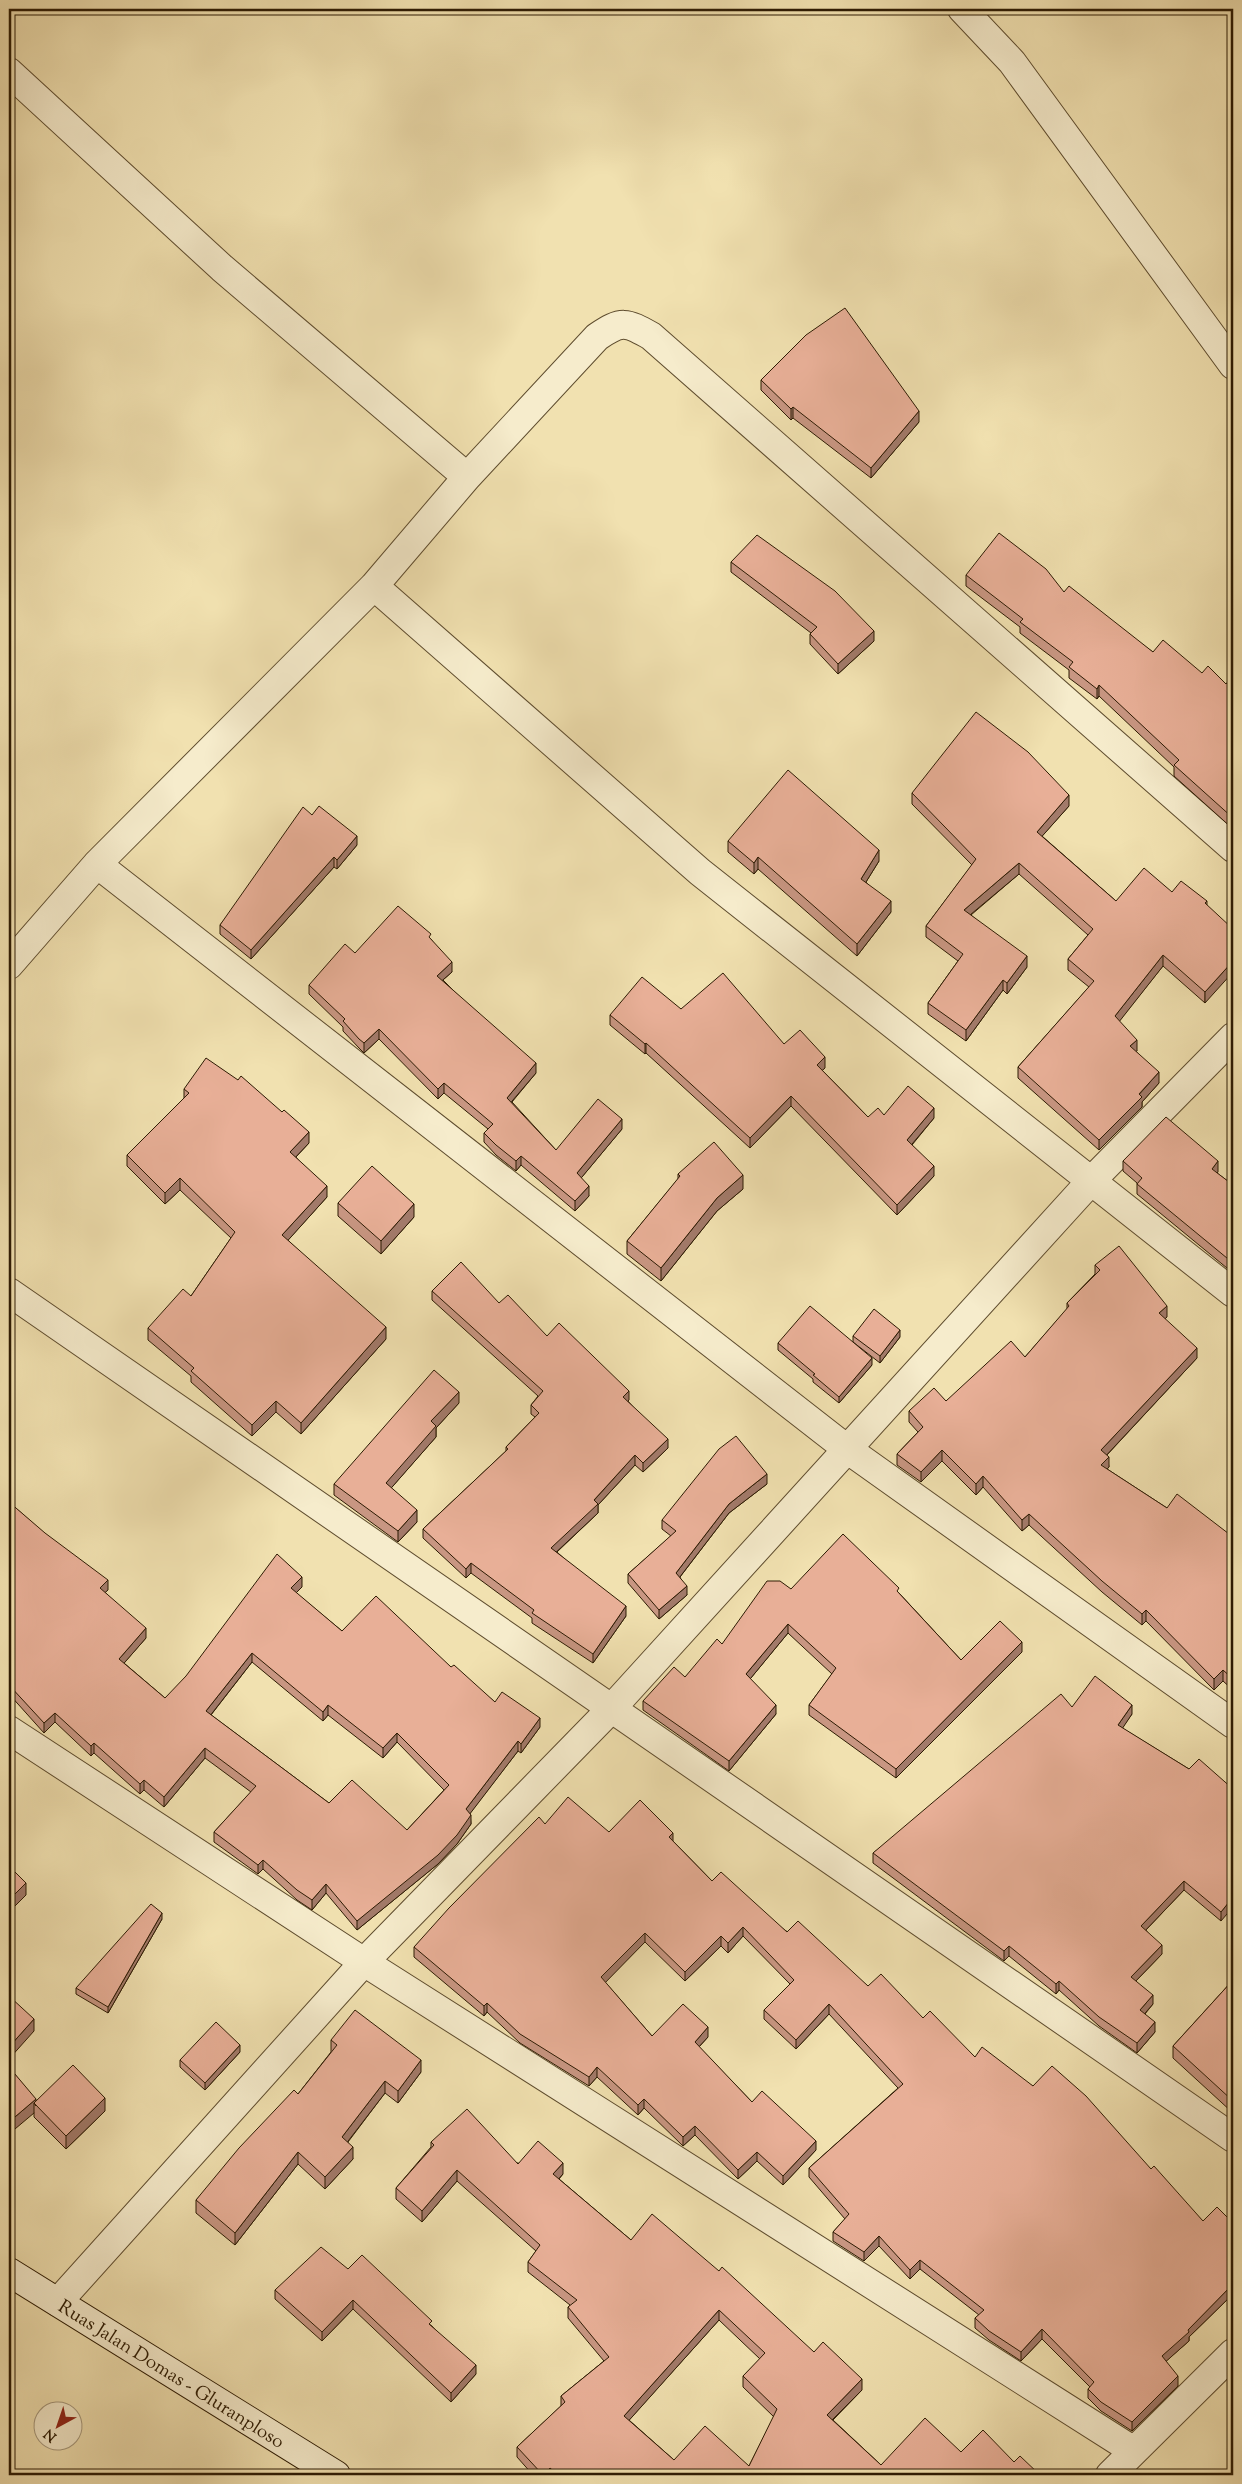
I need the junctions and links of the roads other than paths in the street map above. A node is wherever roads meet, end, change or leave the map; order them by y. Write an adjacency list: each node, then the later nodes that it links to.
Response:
1 (962, 9): 3 (street)
2 (9, 72): 4 (street)
3 (1233, 364)
4 (467, 477): 5 (street); 6 (street)
5 (374, 586): 7 (street); 10 (street)
6 (1233, 848)
7 (97, 864): 8 (street); 13 (street)
8 (9, 965)
9 (1233, 1036): 10 (street)
10 (1091, 1181): 12 (street); 13 (street)
11 (9, 1292): 14 (street)
12 (1233, 1293)
13 (847, 1450): 14 (street); 15 (street)
14 (611, 1709): 17 (street); 18 (street)
15 (1233, 1724)
16 (9, 1730): 17 (street)
17 (364, 1962): 20 (street); 22 (street)
18 (1233, 2138)
19 (9, 2272): 20 (street, Ruas Jalan Domas - Gluranploso)
20 (58, 2302): 23 (street, Ruas Jalan Domas - Gluranploso)
21 (1233, 2353): 22 (street)
22 (1134, 2452): 24 (street)
23 (336, 2475)
24 (1110, 2475)

